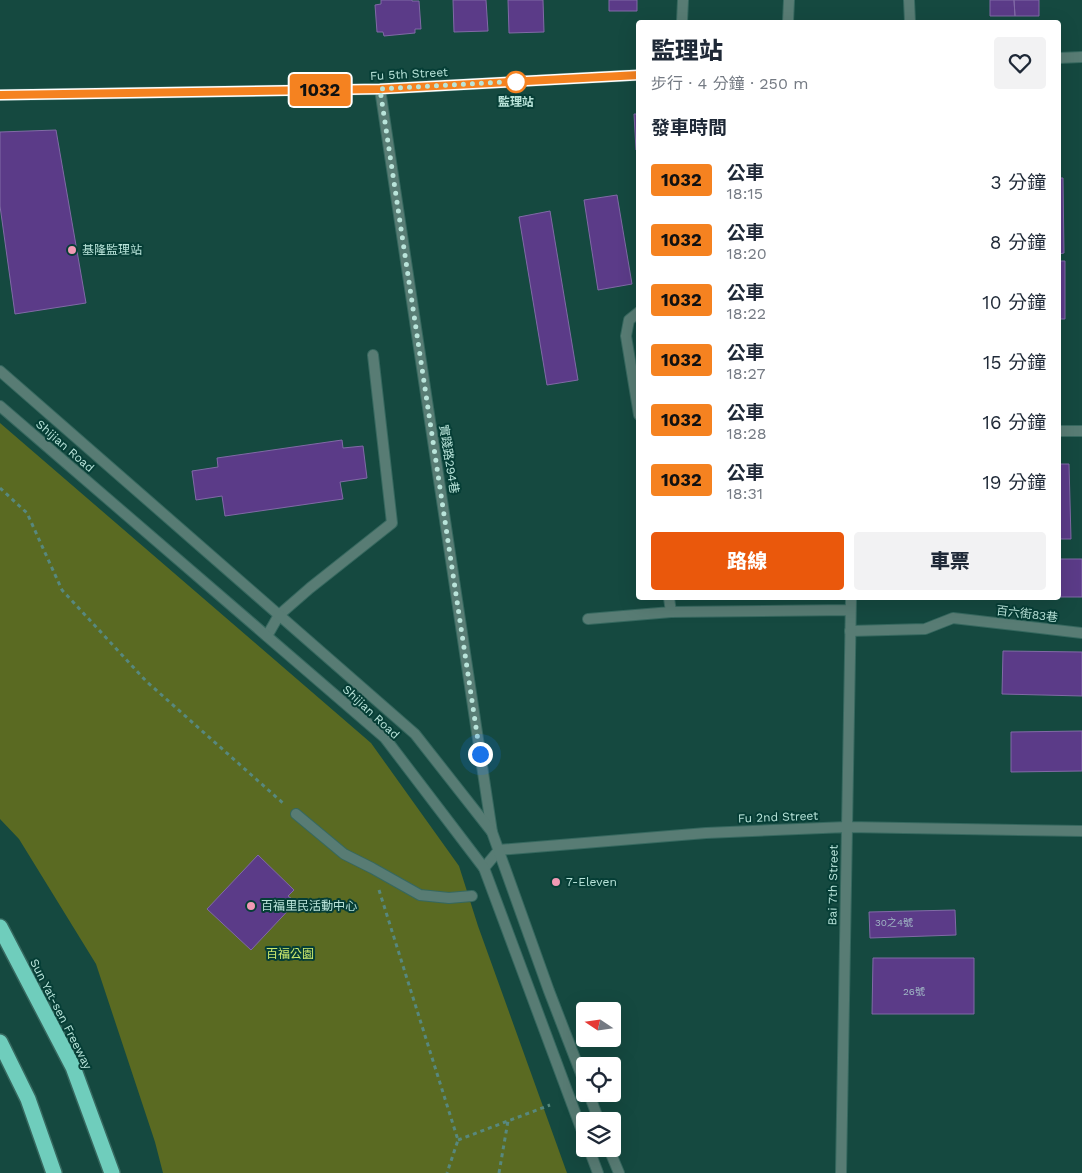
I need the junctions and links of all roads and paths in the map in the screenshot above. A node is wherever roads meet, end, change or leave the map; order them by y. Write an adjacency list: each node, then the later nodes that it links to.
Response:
1 (683, 0): 4 (street)
2 (789, 0): 5 (street)
3 (909, 0): 6 (street)
4 (682, 20)
5 (788, 20)
6 (910, 20)
7 (1082, 57): 8 (street)
8 (1061, 58)
9 (636, 75): 10 (street, Fu 5th Street)
10 (380, 89): 11 (street, Fu 5th Street); 32 (street, 實踐路294巷)
11 (0, 95)
12 (636, 314): 15 (street)
13 (373, 355): 24 (street)
14 (0, 371): 24 (street, Shijian Road)
15 (636, 397)
16 (0, 406): 28 (street, Shijian Road)
17 (1061, 431): 18 (street)
18 (1082, 431)
19 (0, 488): 29 (path)
20 (669, 600): 23 (street)
21 (851, 600): 22 (street, Bai 7th Street)
22 (850, 610): 23 (street); 26 (street, Bai 7th Street)
23 (671, 612): 25 (street)
24 (279, 615): 28 (street); 32 (street, Shijian Road)
25 (588, 619)
26 (850, 631): 27 (street, 百六街83巷); 30 (street, Bai 7th Street)
27 (1082, 633)
28 (267, 636): 35 (street, Shijian Road)
29 (296, 814): 34 (street)
30 (847, 827): 31 (street, Fu 2nd Street); 33 (street, Fu 2nd Street); 52 (street, Bai 7th Street)
31 (1082, 831)
32 (492, 832): 33 (street, Shijian Road)
33 (498, 850): 35 (street); 39 (street, Shijian Road)
34 (372, 868): 36 (street); 43 (path)
35 (484, 868): 41 (street, Shijian Road)
36 (472, 896)
37 (0, 927): 47 (highway, Sun Yat-sen Freeway)
38 (0, 1042): 46 (highway)
39 (576, 1061)
40 (550, 1105): 42 (path)
41 (576, 1115)
42 (508, 1120): 43 (path); 49 (path)
43 (458, 1140): 48 (path)
44 (592, 1157): 50 (street)
45 (613, 1157): 51 (street)
46 (54, 1173)
47 (112, 1173)
48 (446, 1173)
49 (499, 1173)
50 (598, 1173)
51 (619, 1173)
52 (841, 1173)

